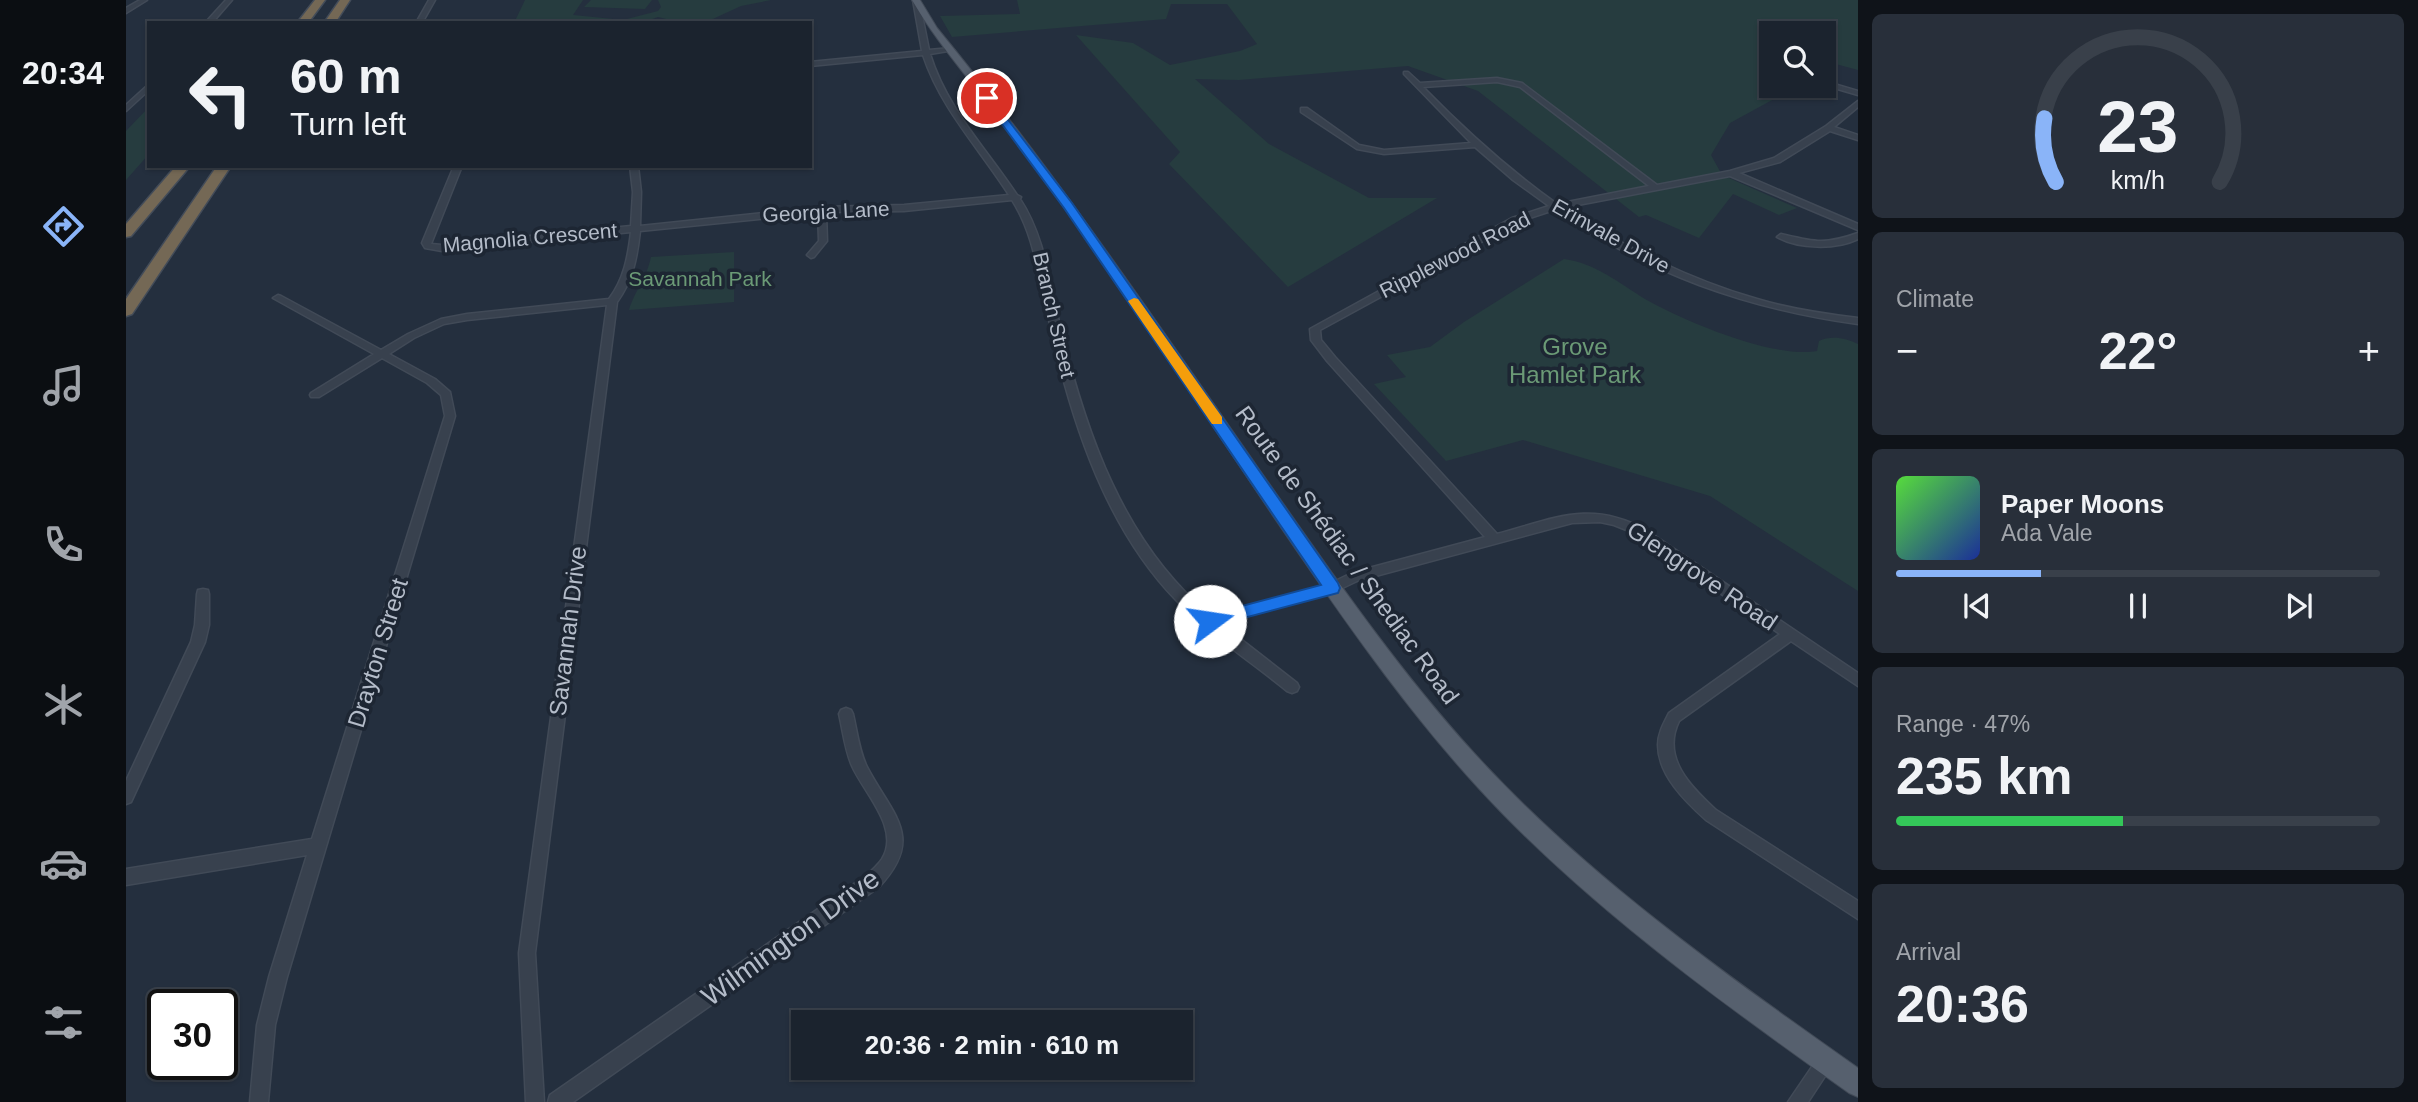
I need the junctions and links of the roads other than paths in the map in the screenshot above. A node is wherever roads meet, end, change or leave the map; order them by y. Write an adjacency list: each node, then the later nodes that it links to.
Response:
1 (145, 0): 7 (street)
2 (229, 0): 8 (street)
3 (320, 0): 9 (highway)
4 (345, 0): 10 (highway)
5 (432, 0): 11 (street)
6 (916, 0): 12 (main road, Route de Shédiac / Shediac Road); 13 (street, Branch Street)
7 (126, 11)
8 (210, 21)
9 (304, 21)
10 (329, 21)
11 (420, 21)
12 (951, 50): 13 (street); 49 (main road, Route de Shédiac / Shediac Road)
13 (926, 54): 14 (street); 32 (street, Branch Street)
14 (812, 64)
15 (1406, 73): 16 (street, Erinvale Drive)
16 (1418, 85): 25 (street, Erinvale Drive); 31 (street)
17 (1836, 87): 19 (street)
18 (147, 88): 21 (street)
19 (1858, 93)
20 (1858, 103): 23 (street, Ripplewood Road)
21 (126, 109)
22 (1304, 110): 25 (street)
23 (1829, 128): 24 (street); 30 (street, Ripplewood Road)
24 (1858, 138)
25 (1477, 145): 33 (street, Erinvale Drive)
26 (223, 168): 44 (highway)
27 (457, 168): 37 (street, Magnolia Crescent)
28 (635, 168): 37 (street, Savannah Drive)
29 (181, 170): 35 (highway); 38 (highway)
30 (1731, 173): 31 (street, Ripplewood Road); 36 (street)
31 (1656, 188): 33 (street, Ripplewood Road)
32 (1017, 197): 34 (street, Georgia Lane); 51 (street, Branch Street)
33 (1555, 207): 45 (street, Erinvale Drive); 48 (street, Ripplewood Road)
34 (822, 210): 37 (street, Georgia Lane); 41 (street)
35 (126, 217)
36 (1858, 227)
37 (635, 228): 43 (street, Savannah Drive)
38 (126, 233)
39 (1858, 236): 40 (street)
40 (1781, 237)
41 (811, 255)
42 (278, 298): 46 (street, Drayton Street)
43 (612, 302): 46 (street); 63 (street, Savannah Drive)
44 (126, 311)
45 (1858, 321)
46 (381, 354): 47 (street); 57 (street, Drayton Street)
47 (314, 395)
48 (1494, 539): 49 (street, Glengrove Road); 52 (street, Glengrove Road)
49 (1332, 588): 51 (street); 60 (main road, Route de Shédiac / Shediac Road)
50 (203, 594): 56 (street)
51 (1210, 621): 54 (street, Branch Street)
52 (1789, 635): 53 (street, Glengrove Road); 59 (street)
53 (1858, 680)
54 (1292, 687)
55 (846, 714): 64 (street, Wilmington Drive)
56 (126, 797)
57 (318, 846): 58 (street); 62 (street, Drayton Street)
58 (126, 877)
59 (1858, 911)
60 (1826, 1062): 61 (main road, Route de Shédiac / Shediac Road); 65 (street)
61 (1858, 1084)
62 (259, 1102)
63 (536, 1102)
64 (557, 1102)
65 (1797, 1102)

